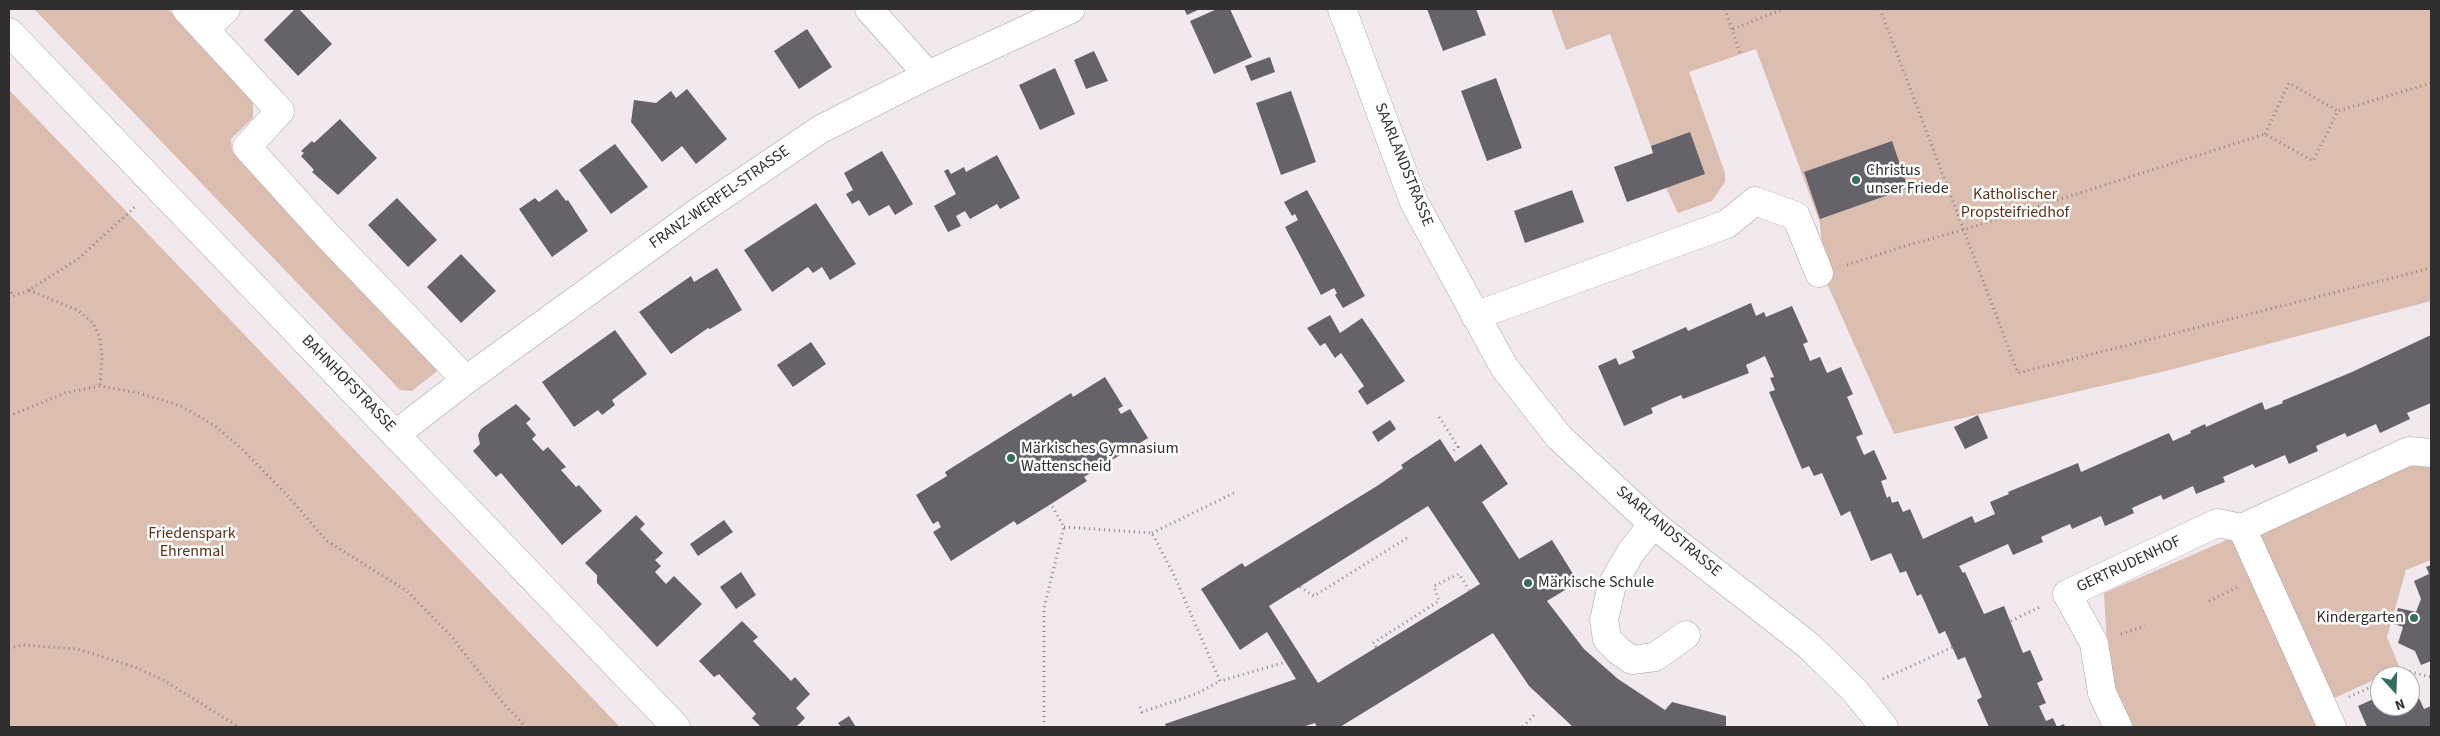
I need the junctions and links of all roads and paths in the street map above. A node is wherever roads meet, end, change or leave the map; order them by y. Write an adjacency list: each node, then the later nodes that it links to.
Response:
1 (186, 9): 9 (street)
2 (226, 9): 9 (street)
3 (869, 9): 13 (street)
4 (1071, 9): 13 (street, FRANZ-WERFEL-STRASSE)
5 (1342, 9): 25 (street, SAARLANDSTRASSE)
6 (1726, 9): 10 (path)
7 (1783, 9): 10 (path)
8 (1880, 9): 18 (path)
9 (206, 28): 26 (street)
10 (1733, 29): 12 (path)
11 (12, 32): 17 (street, BAHNHOFSTRASSE)
12 (1740, 53)
13 (928, 75): 26 (street, FRANZ-WERFEL-STRASSE)
14 (2431, 83): 15 (path)
15 (2338, 111): 16 (path); 16 (path)
16 (2265, 134): 18 (path)
17 (158, 187): 22 (path); 30 (street, BAHNHOFSTRASSE)
18 (1963, 230): 19 (path); 20 (path)
19 (2431, 268)
20 (1819, 272): 25 (street)
21 (9, 288): 23 (path)
22 (29, 290): 23 (path); 27 (path)
23 (13, 296): 24 (path)
24 (9, 298)
25 (1475, 316): 35 (street, SAARLANDSTRASSE)
26 (466, 380): 30 (street, FRANZ-WERFEL-STRASSE)
27 (100, 386): 28 (path); 52 (path)
28 (9, 416)
29 (1439, 417): 31 (path)
30 (396, 434): 53 (street, BAHNHOFSTRASSE)
31 (1454, 451)
32 (2431, 453): 37 (street)
33 (1236, 492): 38 (path)
34 (1051, 504): 36 (path)
35 (1653, 524): 42 (street); 48 (street, SAARLANDSTRASSE)
36 (1064, 527): 38 (path); 54 (path)
37 (2242, 528): 57 (street, GERTRUDENHOF); 58 (street)
38 (1152, 533): 47 (path)
39 (1407, 538): 40 (path)
40 (1300, 587)
41 (1469, 590): 43 (path)
42 (1686, 635)
43 (1376, 647)
44 (1953, 647): 48 (path)
45 (9, 648): 51 (path)
46 (1286, 662): 47 (path)
47 (1220, 681): 49 (path)
48 (1855, 692): 56 (street, SAARLANDSTRASSE)
49 (1140, 707)
50 (1535, 714): 55 (path)
51 (239, 727)
52 (526, 727)
53 (676, 727)
54 (1044, 727)
55 (1523, 727)
56 (1884, 727)
57 (2118, 727)
58 (2332, 727)

